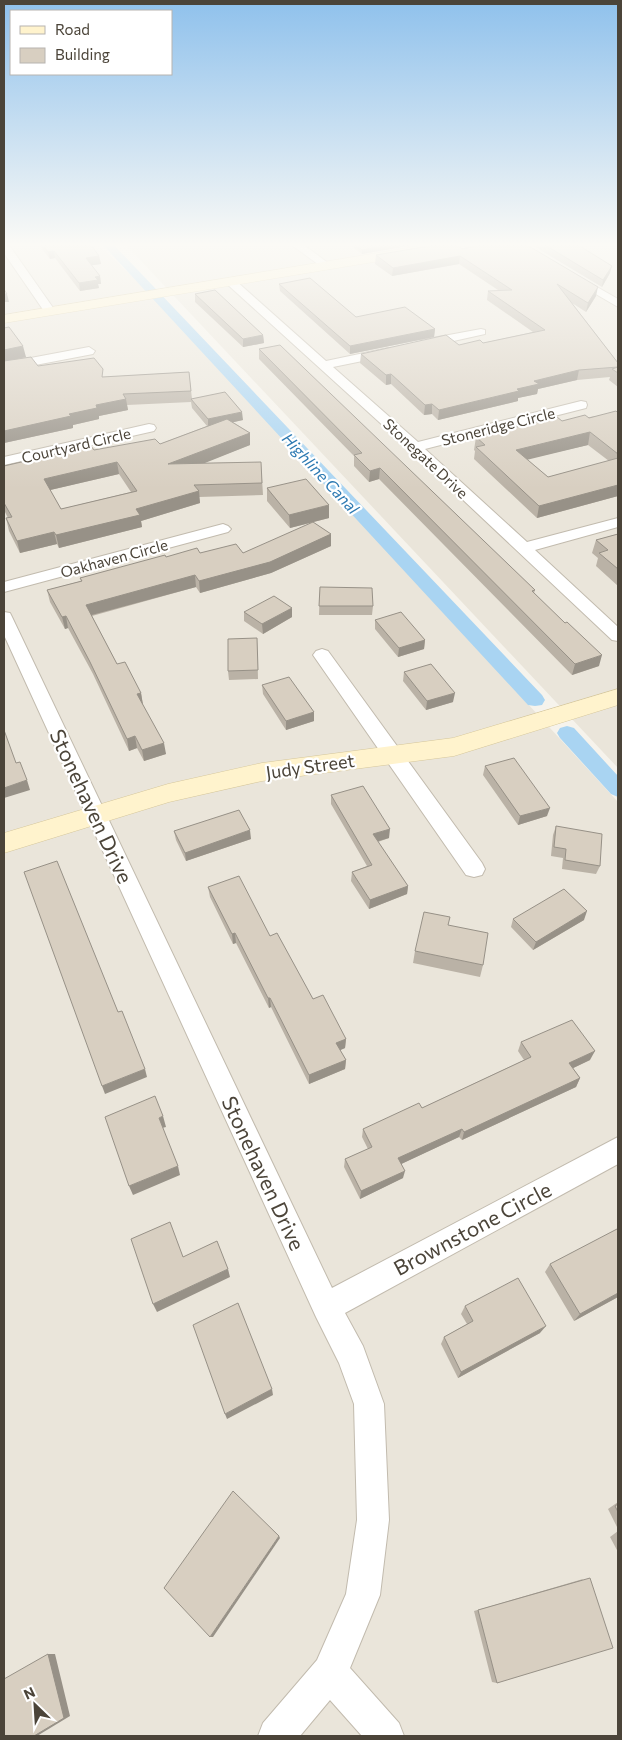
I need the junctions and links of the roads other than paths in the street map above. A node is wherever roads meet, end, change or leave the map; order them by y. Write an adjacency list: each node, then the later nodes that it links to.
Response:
1 (280, 326): 4 (street, Stonegate Drive)
2 (482, 332): 4 (street)
3 (89, 351): 5 (street)
4 (324, 366): 8 (street, Stonegate Drive)
5 (4, 368)
6 (581, 404): 8 (street, Stoneridge Circle)
7 (149, 428): 9 (street, Courtyard Circle)
8 (415, 447): 12 (street, Stonegate Drive)
9 (4, 461)
10 (618, 522): 12 (street)
11 (223, 529): 13 (street, Oakhaven Circle)
12 (524, 548): 15 (street, Stonegate Drive)
13 (4, 587)
14 (4, 617): 19 (street, Stonehaven Drive)
15 (618, 636)
16 (322, 655): 18 (street)
17 (618, 697): 18 (main road, Judy Street)
18 (395, 755): 19 (main road, Judy Street); 21 (street)
19 (97, 815): 20 (main road, Judy Street); 23 (street, Stonehaven Drive)
20 (4, 843)
21 (474, 869)
22 (618, 1150): 23 (street, Brownstone Circle)
23 (326, 1307): 24 (street, Stonehaven Drive)
24 (330, 1673): 25 (street, Stonehaven Drive); 26 (street)
25 (276, 1736)
26 (386, 1736)

